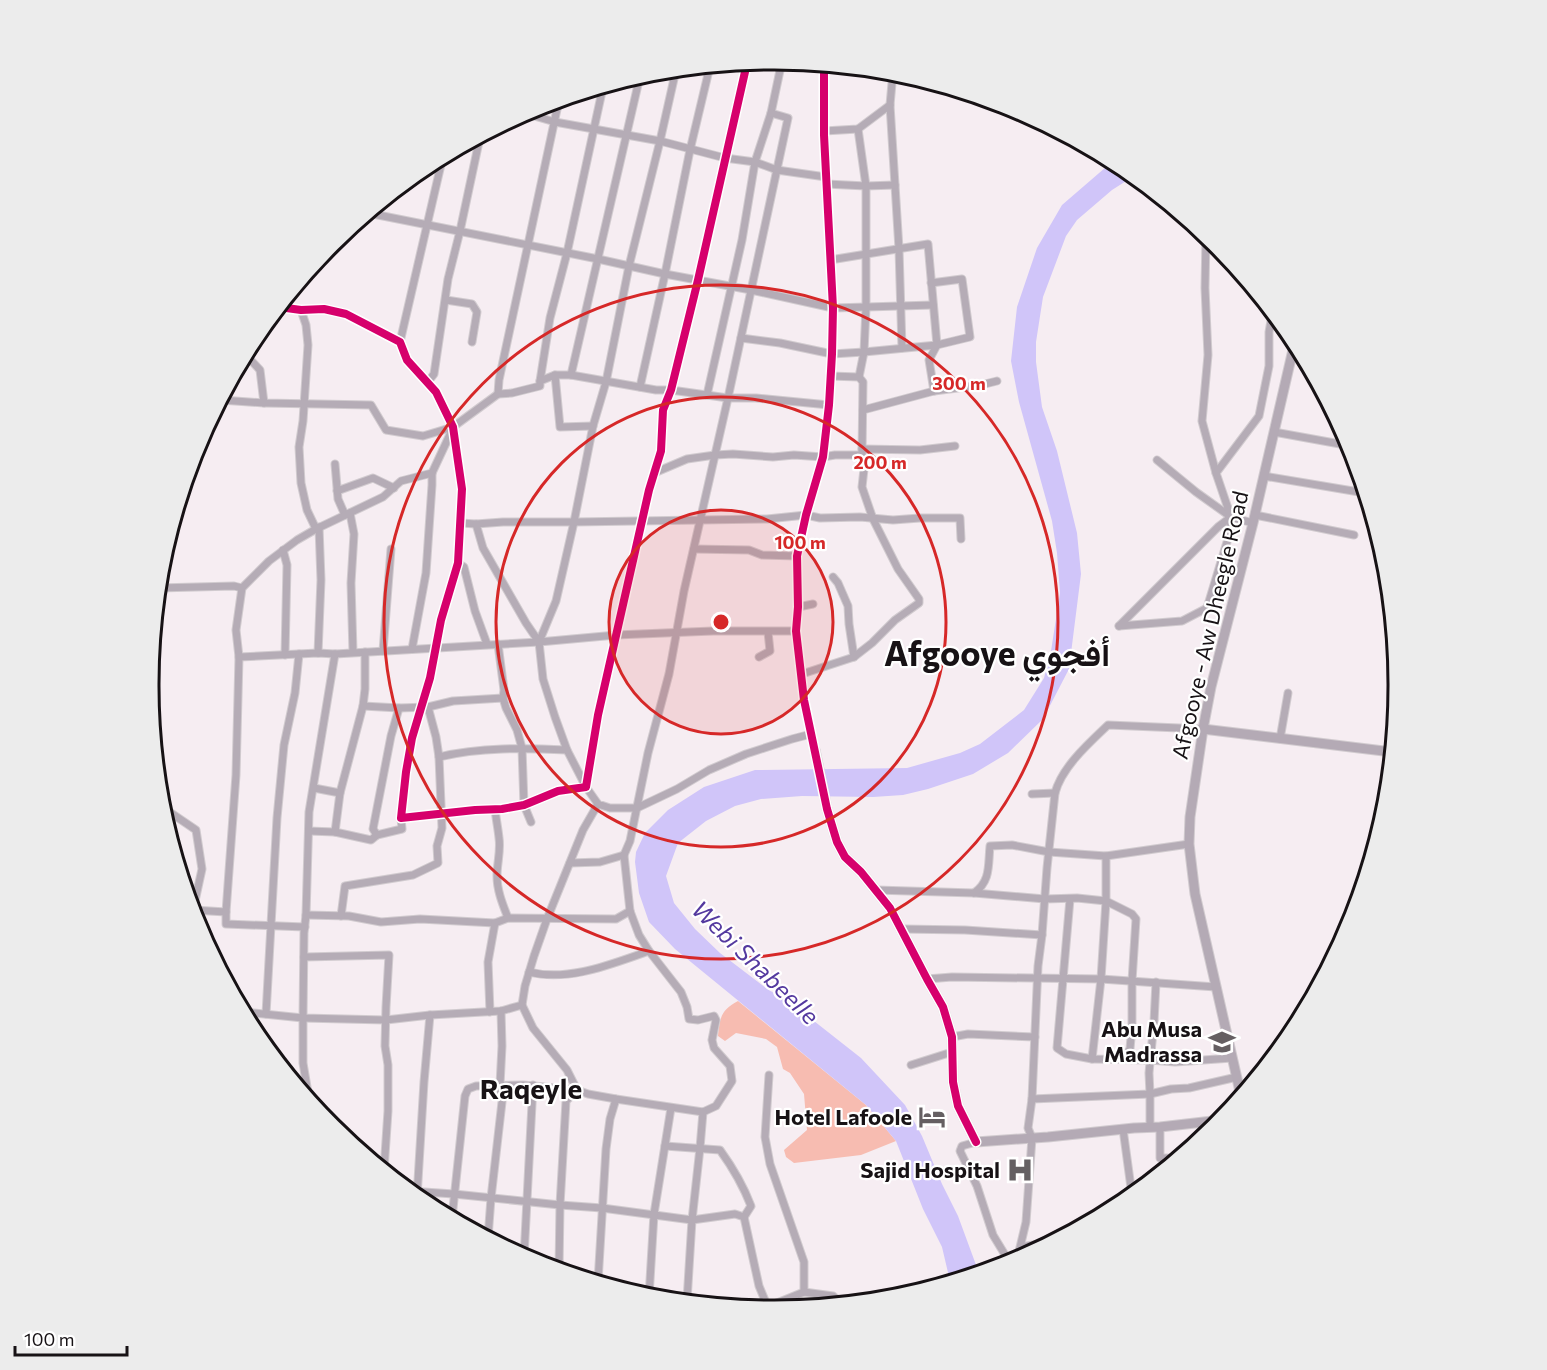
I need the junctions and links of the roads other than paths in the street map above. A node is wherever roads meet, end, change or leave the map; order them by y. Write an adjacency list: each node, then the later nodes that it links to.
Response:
1 (780, 70): 11 (street)
2 (745, 71): 21 (street)
3 (824, 73): 16 (street)
4 (708, 75): 20 (street)
5 (674, 79): 18 (street)
6 (892, 82): 9 (street)
7 (638, 86): 17 (street)
8 (601, 95): 14 (street)
9 (891, 105): 15 (street); 26 (street)
10 (557, 110): 13 (street)
11 (771, 113): 22 (street); 24 (street)
12 (538, 117): 13 (street)
13 (555, 122): 14 (street); 31 (street)
14 (594, 129): 17 (street); 34 (street)
15 (858, 129): 16 (street); 27 (street)
16 (824, 130): 25 (street)
17 (626, 135): 18 (street); 36 (street)
18 (660, 141): 20 (street); 38 (street)
19 (478, 147): 30 (street)
20 (690, 150): 21 (street); 39 (street)
21 (725, 158): 22 (street); 40 (street)
22 (755, 162): 24 (street); 42 (street)
23 (440, 169): 29 (street)
24 (777, 170): 25 (street); 43 (street)
25 (826, 181): 27 (street); 37 (street)
26 (895, 185): 27 (street); 33 (street)
27 (866, 186): 35 (street)
28 (378, 215): 29 (street)
29 (426, 225): 30 (street); 53 (street)
30 (460, 231): 31 (street); 44 (street)
31 (529, 245): 34 (street); 72 (street)
32 (1206, 248): 92 (street)
33 (899, 249): 35 (street); 41 (street); 46 (street)
34 (567, 253): 36 (street); 65 (street)
35 (866, 255): 37 (street); 48 (street)
36 (598, 259): 38 (street); 62 (street)
37 (830, 260): 49 (street)
38 (629, 266): 39 (street); 68 (street)
39 (665, 274): 40 (street); 69 (street)
40 (698, 280): 42 (street); 70 (street)
41 (931, 283): 45 (street); 55 (street)
42 (730, 287): 43 (street); 73 (street)
43 (751, 290): 49 (street); 52 (street)
44 (446, 300): 54 (street); 67 (street)
45 (933, 305): 46 (street); 55 (street)
46 (901, 306): 48 (street); 56 (street)
47 (288, 308): 50 (street)
48 (866, 308): 49 (street); 57 (street)
49 (833, 309): 58 (street)
50 (301, 310): 53 (street); 77 (street)
51 (1270, 324): 92 (street)
52 (741, 338): 58 (street); 74 (street)
53 (400, 342): 67 (street)
54 (472, 342)
55 (937, 345): 56 (street); 71 (street)
56 (902, 348): 57 (street)
57 (864, 352): 58 (street); 64 (street)
58 (832, 354): 63 (street)
59 (1292, 356): 82 (main road, Afgooye - Aw Dheegle Road)
60 (252, 361): 76 (street)
61 (555, 375): 62 (street); 65 (street); 80 (street)
62 (571, 375): 68 (street)
63 (830, 376): 64 (street); 78 (street)
64 (859, 377): 79 (street)
65 (540, 381): 72 (street)
66 (997, 381): 71 (street)
67 (427, 382): 81 (street)
68 (606, 382): 69 (street); 80 (street)
69 (640, 387): 70 (street)
70 (671, 390): 73 (street); 91 (street)
71 (934, 391): 79 (street)
72 (498, 394): 81 (street)
73 (707, 395): 74 (street)
74 (728, 398): 78 (street); 86 (street)
75 (229, 401): 76 (street)
76 (264, 403): 77 (street)
77 (304, 403): 81 (street); 107 (street)
78 (829, 405): 87 (street)
79 (863, 410): 85 (street)
80 (593, 426): 104 (street)
81 (453, 427): 90 (street); 105 (street)
82 (1274, 432): 83 (street); 93 (main road, Afgooye - Aw Dheegle Road)
83 (1338, 444)
84 (955, 446): 85 (street)
85 (862, 452): 87 (street); 100 (street)
86 (715, 454): 87 (street); 91 (street); 102 (street)
87 (823, 457): 98 (street)
88 (1157, 460): 99 (street)
89 (335, 464): 95 (street)
90 (432, 473): 94 (street); 128 (street)
91 (654, 473): 103 (street)
92 (1216, 473): 99 (street)
93 (1264, 476): 96 (street); 101 (main road, Afgooye - Aw Dheegle Road)
94 (394, 488): 95 (street); 97 (street)
95 (337, 491): 97 (street)
96 (1356, 492)
97 (348, 514): 107 (street); 130 (street)
98 (806, 515): 100 (street); 102 (street); 113 (street)
99 (1232, 517): 99 (street); 101 (street)
100 (873, 519): 109 (street); 138 (street)
101 (1254, 519): 108 (street); 145 (main road, Afgooye - Aw Dheegle Road)
102 (700, 520): 103 (street); 111 (street)
103 (642, 521): 104 (street); 123 (street)
104 (574, 522): 106 (street); 124 (street)
105 (461, 523): 106 (street); 114 (street)
106 (476, 524): 124 (street)
107 (317, 528): 112 (street); 132 (street)
108 (1354, 536)
109 (961, 539)
110 (391, 549): 129 (street)
111 (694, 549): 113 (street); 122 (street)
112 (284, 550): 117 (street); 135 (street)
113 (797, 556): 119 (street)
114 (458, 562): 125 (street); 127 (street)
115 (833, 577): 138 (street)
116 (167, 588): 117 (street)
117 (242, 588): 136 (street)
118 (813, 604): 119 (street)
119 (798, 608): 120 (street)
120 (796, 631): 121 (street); 139 (street)
121 (768, 632): 122 (street); 137 (street)
122 (677, 633): 123 (street); 160 (street)
123 (616, 635): 124 (street); 153 (street)
124 (539, 642): 126 (street); 149 (street)
125 (487, 644): 126 (street); 127 (street)
126 (498, 644): 141 (street)
127 (437, 647): 128 (street); 143 (street)
128 (412, 649): 129 (street)
129 (382, 651): 131 (street)
130 (353, 652): 131 (street); 134 (street)
131 (365, 652): 142 (street)
132 (318, 653): 133 (street); 134 (street)
133 (299, 654): 135 (street); 188 (street)
134 (335, 654): 154 (street)
135 (285, 655): 136 (street)
136 (239, 657): 182 (street)
137 (759, 657)
138 (854, 657): 139 (street)
139 (802, 674): 146 (street)
140 (1288, 693): 147 (street)
141 (503, 698): 143 (street); 148 (street)
142 (363, 706): 144 (street); 155 (street)
143 (424, 707): 144 (street); 152 (street); 164 (street)
144 (399, 708): 168 (street)
145 (1203, 729): 147 (main road); 156 (street); 169 (main road, Afgooye - Aw Dheegle Road)
146 (812, 734): 150 (street); 160 (street)
147 (1280, 739): 151 (main road)
148 (522, 748): 149 (street); 152 (street); 159 (street)
149 (567, 750): 153 (street)
150 (815, 750): 174 (main road)
151 (1384, 751)
152 (439, 757): 163 (street)
153 (586, 787): 158 (street); 159 (street)
154 (314, 788): 155 (street); 166 (street)
155 (340, 793): 167 (street)
156 (1055, 793): 157 (street); 170 (street)
157 (1032, 794)
158 (598, 804): 160 (street); 173 (street)
159 (524, 805): 161 (street); 165 (street)
160 (637, 808): 171 (street)
161 (495, 810): 163 (street); 185 (street)
162 (173, 814): 176 (street)
163 (442, 814): 164 (street); 184 (street)
164 (401, 818): 168 (street)
165 (531, 822)
166 (309, 831): 167 (street); 183 (street)
167 (335, 832): 168 (street)
168 (377, 835)
169 (1189, 844): 172 (street); 201 (main road, Afgooye - Aw Dheegle Road)
170 (1049, 852): 172 (street); 175 (street); 177 (street)
171 (624, 855): 173 (street); 181 (street)
172 (1106, 856): 179 (street)
173 (570, 863): 186 (street)
174 (876, 890): 175 (street); 190 (main road)
175 (974, 893): 177 (street)
176 (196, 894)
177 (1045, 899): 178 (street); 191 (street)
178 (1070, 899): 179 (street); 197 (street)
179 (1106, 901): 198 (street); 199 (street)
180 (202, 911): 182 (street)
181 (630, 911): 186 (street); 192 (street)
182 (226, 912): 188 (street)
183 (306, 915): 184 (street); 189 (street)
184 (341, 916): 187 (street)
185 (508, 918): 186 (street); 187 (street)
186 (547, 919): 194 (street)
187 (495, 923): 204 (street)
188 (272, 925): 189 (street); 206 (street)
189 (305, 927): 193 (street)
190 (902, 929): 191 (street); 196 (main road)
191 (1042, 935): 195 (street)
192 (649, 951): 194 (street); 229 (street)
193 (304, 957): 208 (street); 209 (street)
194 (529, 972): 202 (street)
195 (1038, 978): 196 (street); 197 (street); 210 (street)
196 (927, 979): 211 (main road)
197 (1063, 979): 198 (street); 214 (street)
198 (1101, 979): 199 (street); 214 (street)
199 (1132, 981): 200 (street); 215 (street)
200 (1156, 982): 201 (street); 216 (street)
201 (1216, 987): 213 (main road, Afgooye - Aw Dheegle Road)
202 (522, 1005): 203 (street); 224 (street)
203 (501, 1011): 204 (street); 221 (street)
204 (490, 1012): 207 (street)
205 (255, 1013): 206 (street)
206 (266, 1014): 208 (street)
207 (430, 1015): 209 (street); 240 (street)
208 (303, 1018): 209 (street); 220 (street)
209 (386, 1020): 238 (street)
210 (1035, 1036): 211 (street); 227 (street)
211 (952, 1037): 212 (main road)
212 (952, 1052): 217 (street); 234 (main road)
213 (1232, 1058): 216 (street); 219 (main road, Afgooye - Aw Dheegle Road)
214 (1092, 1059): 215 (street)
215 (1122, 1059): 216 (street)
216 (1150, 1060): 225 (street)
217 (911, 1065)
218 (769, 1075): 258 (street)
219 (1237, 1077): 223 (main road, Afgooye - Aw Dheegle Road); 225 (street)
220 (307, 1085)
221 (500, 1085): 222 (street); 242 (street); 243 (street)
222 (533, 1085): 224 (street); 244 (street)
223 (1239, 1086)
224 (577, 1090): 226 (street); 245 (street)
225 (1150, 1094): 227 (street); 231 (street)
226 (616, 1099): 228 (street); 246 (street)
227 (1032, 1099): 233 (street)
228 (671, 1108): 229 (street); 235 (street)
229 (703, 1112): 236 (street)
230 (1205, 1122): 231 (main road)
231 (1155, 1127): 232 (main road); 237 (street)
232 (1123, 1130): 233 (main road); 239 (street)
233 (1032, 1138): 234 (main road); 253 (street)
234 (976, 1142): 254 (street)
235 (664, 1146): 236 (street); 248 (street)
236 (700, 1148): 249 (street); 250 (street)
237 (1166, 1158)
238 (385, 1161)
239 (1131, 1185)
240 (418, 1186)
241 (429, 1194): 242 (street)
242 (454, 1194): 243 (street); 247 (street)
243 (491, 1198): 244 (street); 251 (street)
244 (526, 1201): 245 (street); 252 (street)
245 (560, 1205): 246 (street); 255 (street)
246 (602, 1208): 248 (street); 256 (street)
247 (453, 1209)
248 (654, 1214): 250 (street); 257 (street)
249 (744, 1217): 250 (street); 261 (street)
250 (692, 1220): 259 (street)
251 (489, 1229)
252 (524, 1247)
253 (1021, 1247)
254 (1005, 1255)
255 (559, 1261)
256 (598, 1274)
257 (650, 1287)
258 (804, 1292): 260 (street); 262 (street)
259 (687, 1293)
260 (833, 1296)
261 (763, 1299)
262 (786, 1299)

